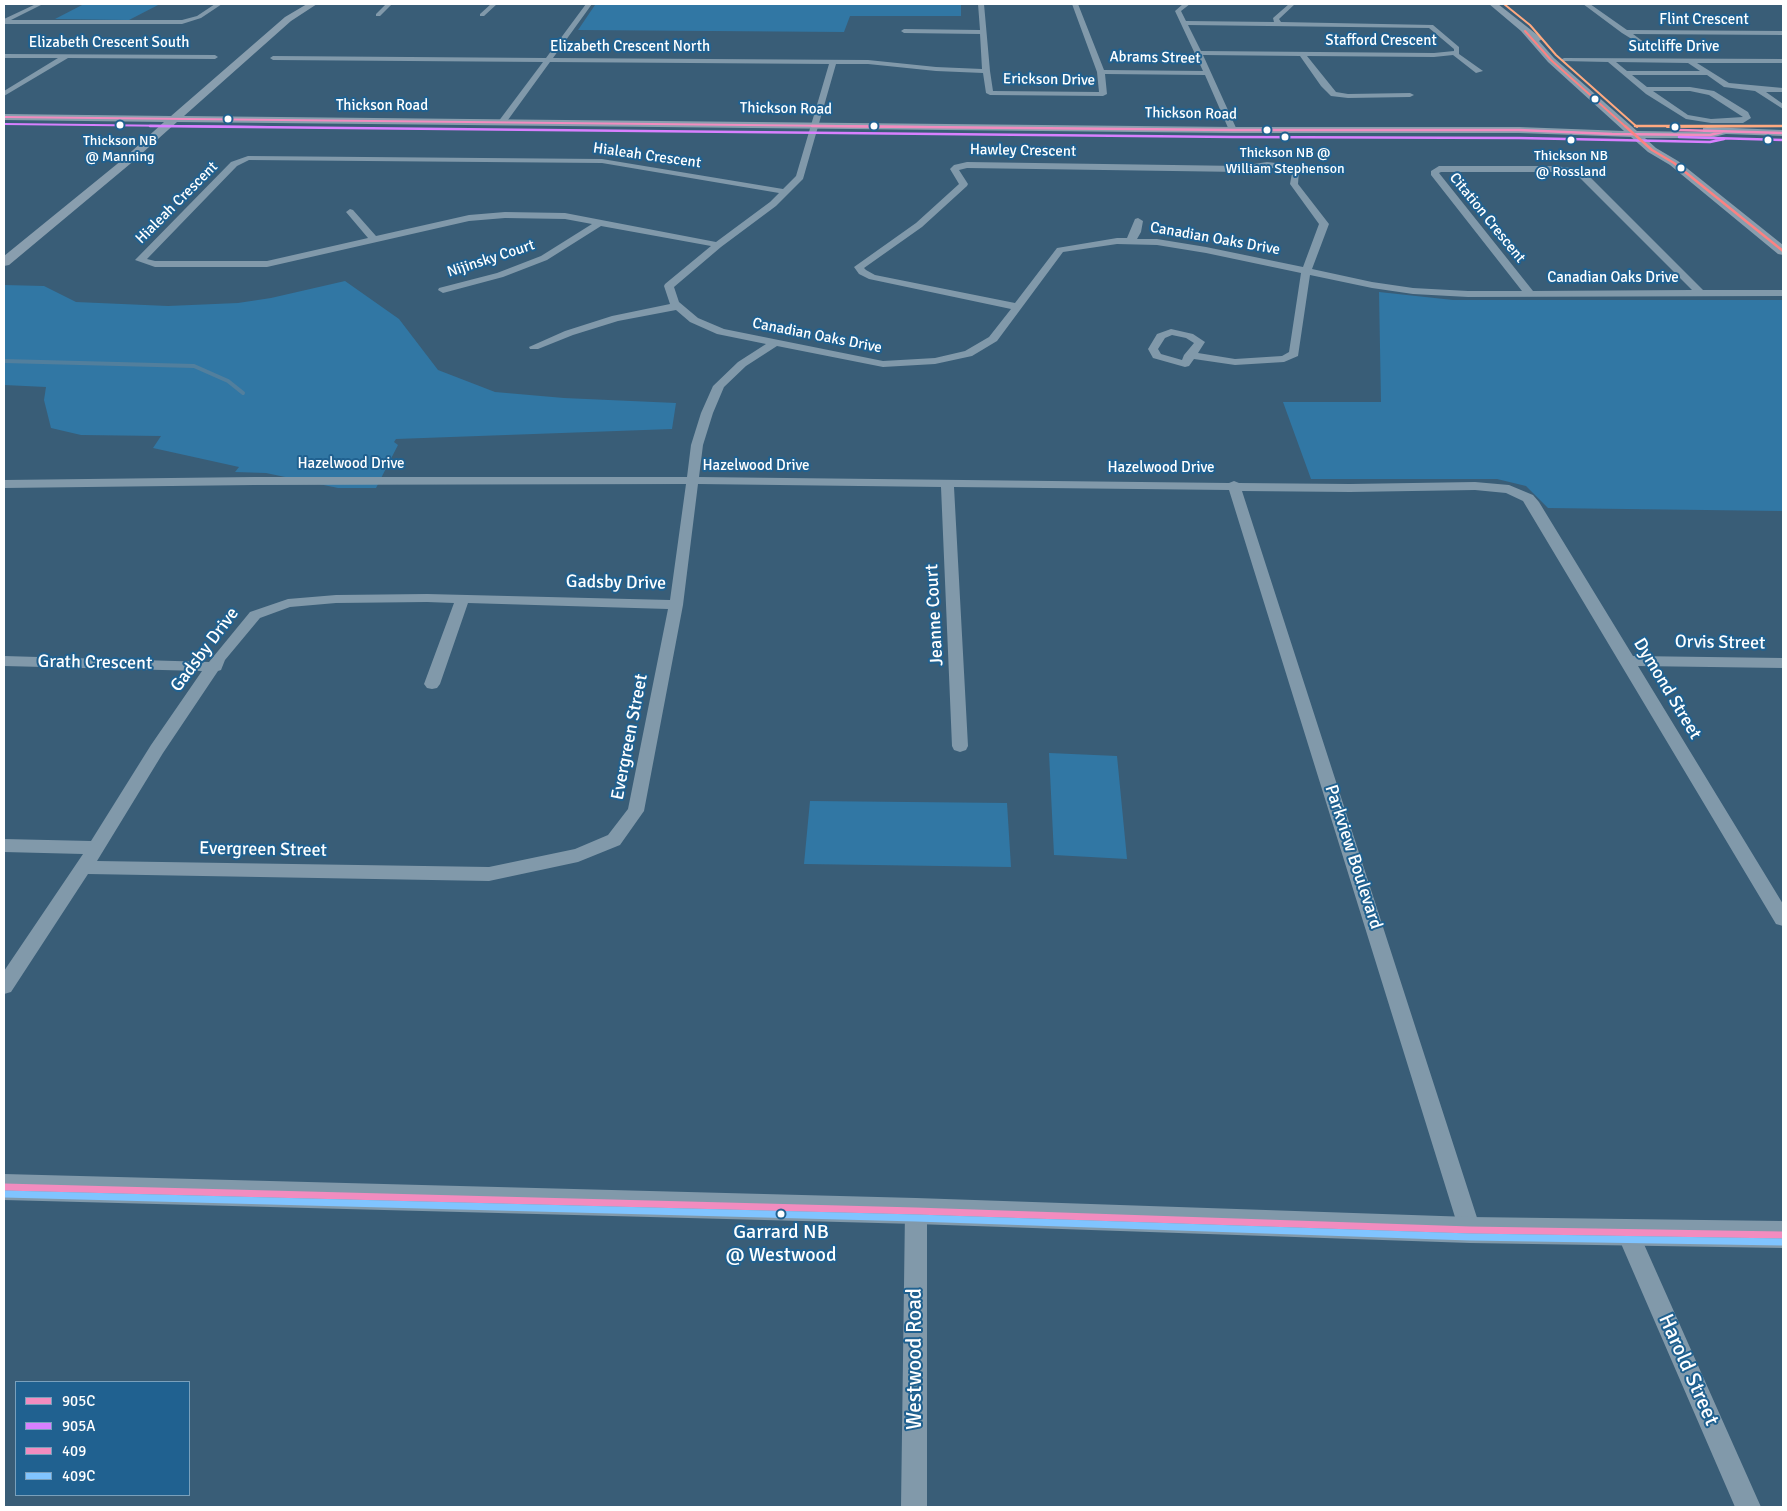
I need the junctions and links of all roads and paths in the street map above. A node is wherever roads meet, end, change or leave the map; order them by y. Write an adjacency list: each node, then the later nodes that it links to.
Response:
1 (40, 4): 15 (street)
2 (219, 4): 15 (street)
3 (313, 4): 43 (main road)
4 (388, 4): 13 (street)
5 (494, 4): 14 (street)
6 (589, 4): 31 (street)
7 (980, 4): 20 (street, Erickson Drive)
8 (1076, 4): 39 (street, Erickson Drive)
9 (1187, 4): 16 (street)
10 (1292, 4): 17 (street)
11 (1493, 4): 19 (main road)
12 (1586, 4): 21 (street)
13 (378, 15)
14 (482, 16)
15 (4, 21)
16 (1183, 23): 17 (street, Stafford Crescent); 24 (street)
17 (1279, 24): 25 (street, Stafford Crescent)
18 (904, 31): 20 (street)
19 (1525, 31): 32 (main road); 56 (main road)
20 (983, 32): 37 (street, Erickson Drive)
21 (1624, 32): 22 (street, Flint Crescent); 23 (street)
22 (1783, 33)
23 (1643, 44)
24 (1198, 52): 26 (street, Stafford Crescent); 40 (street)
25 (1454, 53): 26 (street, Stafford Crescent); 38 (street)
26 (1302, 54): 48 (street)
27 (4, 56): 28 (street, Elizabeth Crescent South)
28 (65, 57): 29 (street, Elizabeth Crescent South); 47 (street)
29 (214, 57)
30 (273, 58): 31 (street, Elizabeth Crescent North)
31 (548, 60): 36 (street, Elizabeth Crescent North); 53 (street)
32 (1564, 60): 33 (street, Sutcliffe Drive); 56 (main road)
33 (1609, 60): 34 (street, Sutcliffe Drive); 41 (street)
34 (1690, 61): 35 (street, Sutcliffe Drive); 42 (street)
35 (1783, 61)
36 (833, 62): 37 (street, Elizabeth Crescent North); 54 (street)
37 (986, 71): 39 (street, Erickson Drive)
38 (1479, 71)
39 (1101, 72): 40 (street, Abrams Street)
40 (1208, 73): 55 (street)
41 (1625, 73): 42 (street); 44 (street)
42 (1707, 74): 45 (street)
43 (208, 88): 51 (main road); 52 (main road)
44 (1645, 89): 44 (street)
45 (1757, 89): 46 (street); 49 (street)
46 (1783, 90)
47 (4, 94)
48 (1410, 95)
49 (1783, 107)
50 (4, 117): 51 (main road, Thickson Road)
51 (156, 119): 52 (main road, Thickson Road); 58 (main road)
52 (173, 119): 53 (main road, Thickson Road); 69 (main road)
53 (502, 122): 54 (main road, Thickson Road)
54 (816, 124): 55 (main road, Thickson Road); 60 (street)
55 (1233, 130): 56 (main road, Thickson Road)
56 (1639, 132): 57 (main road, Thickson Road); 68 (main road)
57 (1783, 133)
58 (135, 137)
59 (77, 186): 61 (main road)
60 (787, 192): 65 (street, Hialeah Crescent); 67 (street)
61 (55, 204)
62 (350, 212): 65 (street)
63 (1138, 221): 66 (street)
64 (599, 223): 65 (street, Hialeah Crescent); 67 (street, Hialeah Crescent); 71 (street, Nijinsky Court)
65 (374, 240)
66 (1130, 242): 70 (street, Canadian Oaks Drive); 76 (street, Canadian Oaks Drive)
67 (718, 245): 75 (street)
68 (1783, 251)
69 (4, 262)
70 (1306, 272): 74 (street, Canadian Oaks Drive); 76 (street, Hawley Crescent); 79 (street)
71 (444, 290)
72 (1700, 293): 73 (street, Canadian Oaks Drive); 74 (street, Canadian Oaks Drive); 74 (street, Citation Crescent)
73 (1783, 293)
74 (1530, 294)
75 (678, 306): 77 (street, Canadian Oaks Drive); 78 (street)
76 (1018, 307): 77 (street, Canadian Oaks Drive)
77 (775, 343): 80 (street, Evergreen Street)
78 (534, 347)
79 (1189, 355)
80 (691, 482): 81 (street, Hazelwood Drive); 82 (street, Hazelwood Drive); 86 (street, Evergreen Street)
81 (947, 482): 83 (street, Hazelwood Drive); 92 (street, Jeanne Court)
82 (4, 484)
83 (1234, 485): 84 (street, Hazelwood Drive); 100 (street, Parkview Boulevard)
84 (1509, 489): 88 (street, Dymond Street)
85 (462, 599): 86 (street, Gadsby Drive); 90 (street, Gadsby Drive); 91 (street)
86 (676, 605): 95 (street, Evergreen Street)
87 (4, 661): 90 (street, Grath Crescent)
88 (1627, 661): 89 (street, Orvis Street); 96 (street, Dymond Street)
89 (1783, 663)
90 (216, 667): 94 (street, Gadsby Drive)
91 (432, 684)
92 (960, 746)
93 (4, 845): 94 (street)
94 (96, 848): 95 (street, Gadsby Drive)
95 (83, 866): 97 (street, Gadsby Drive)
96 (1783, 919)
97 (4, 986)
98 (4, 1187): 99 (street)
99 (916, 1211): 100 (street); 103 (street, Westwood Road)
100 (1470, 1230): 101 (street)
101 (1627, 1232): 102 (street); 104 (street, Harold Street)
102 (1783, 1235)
103 (914, 1507)
104 (1748, 1507)

